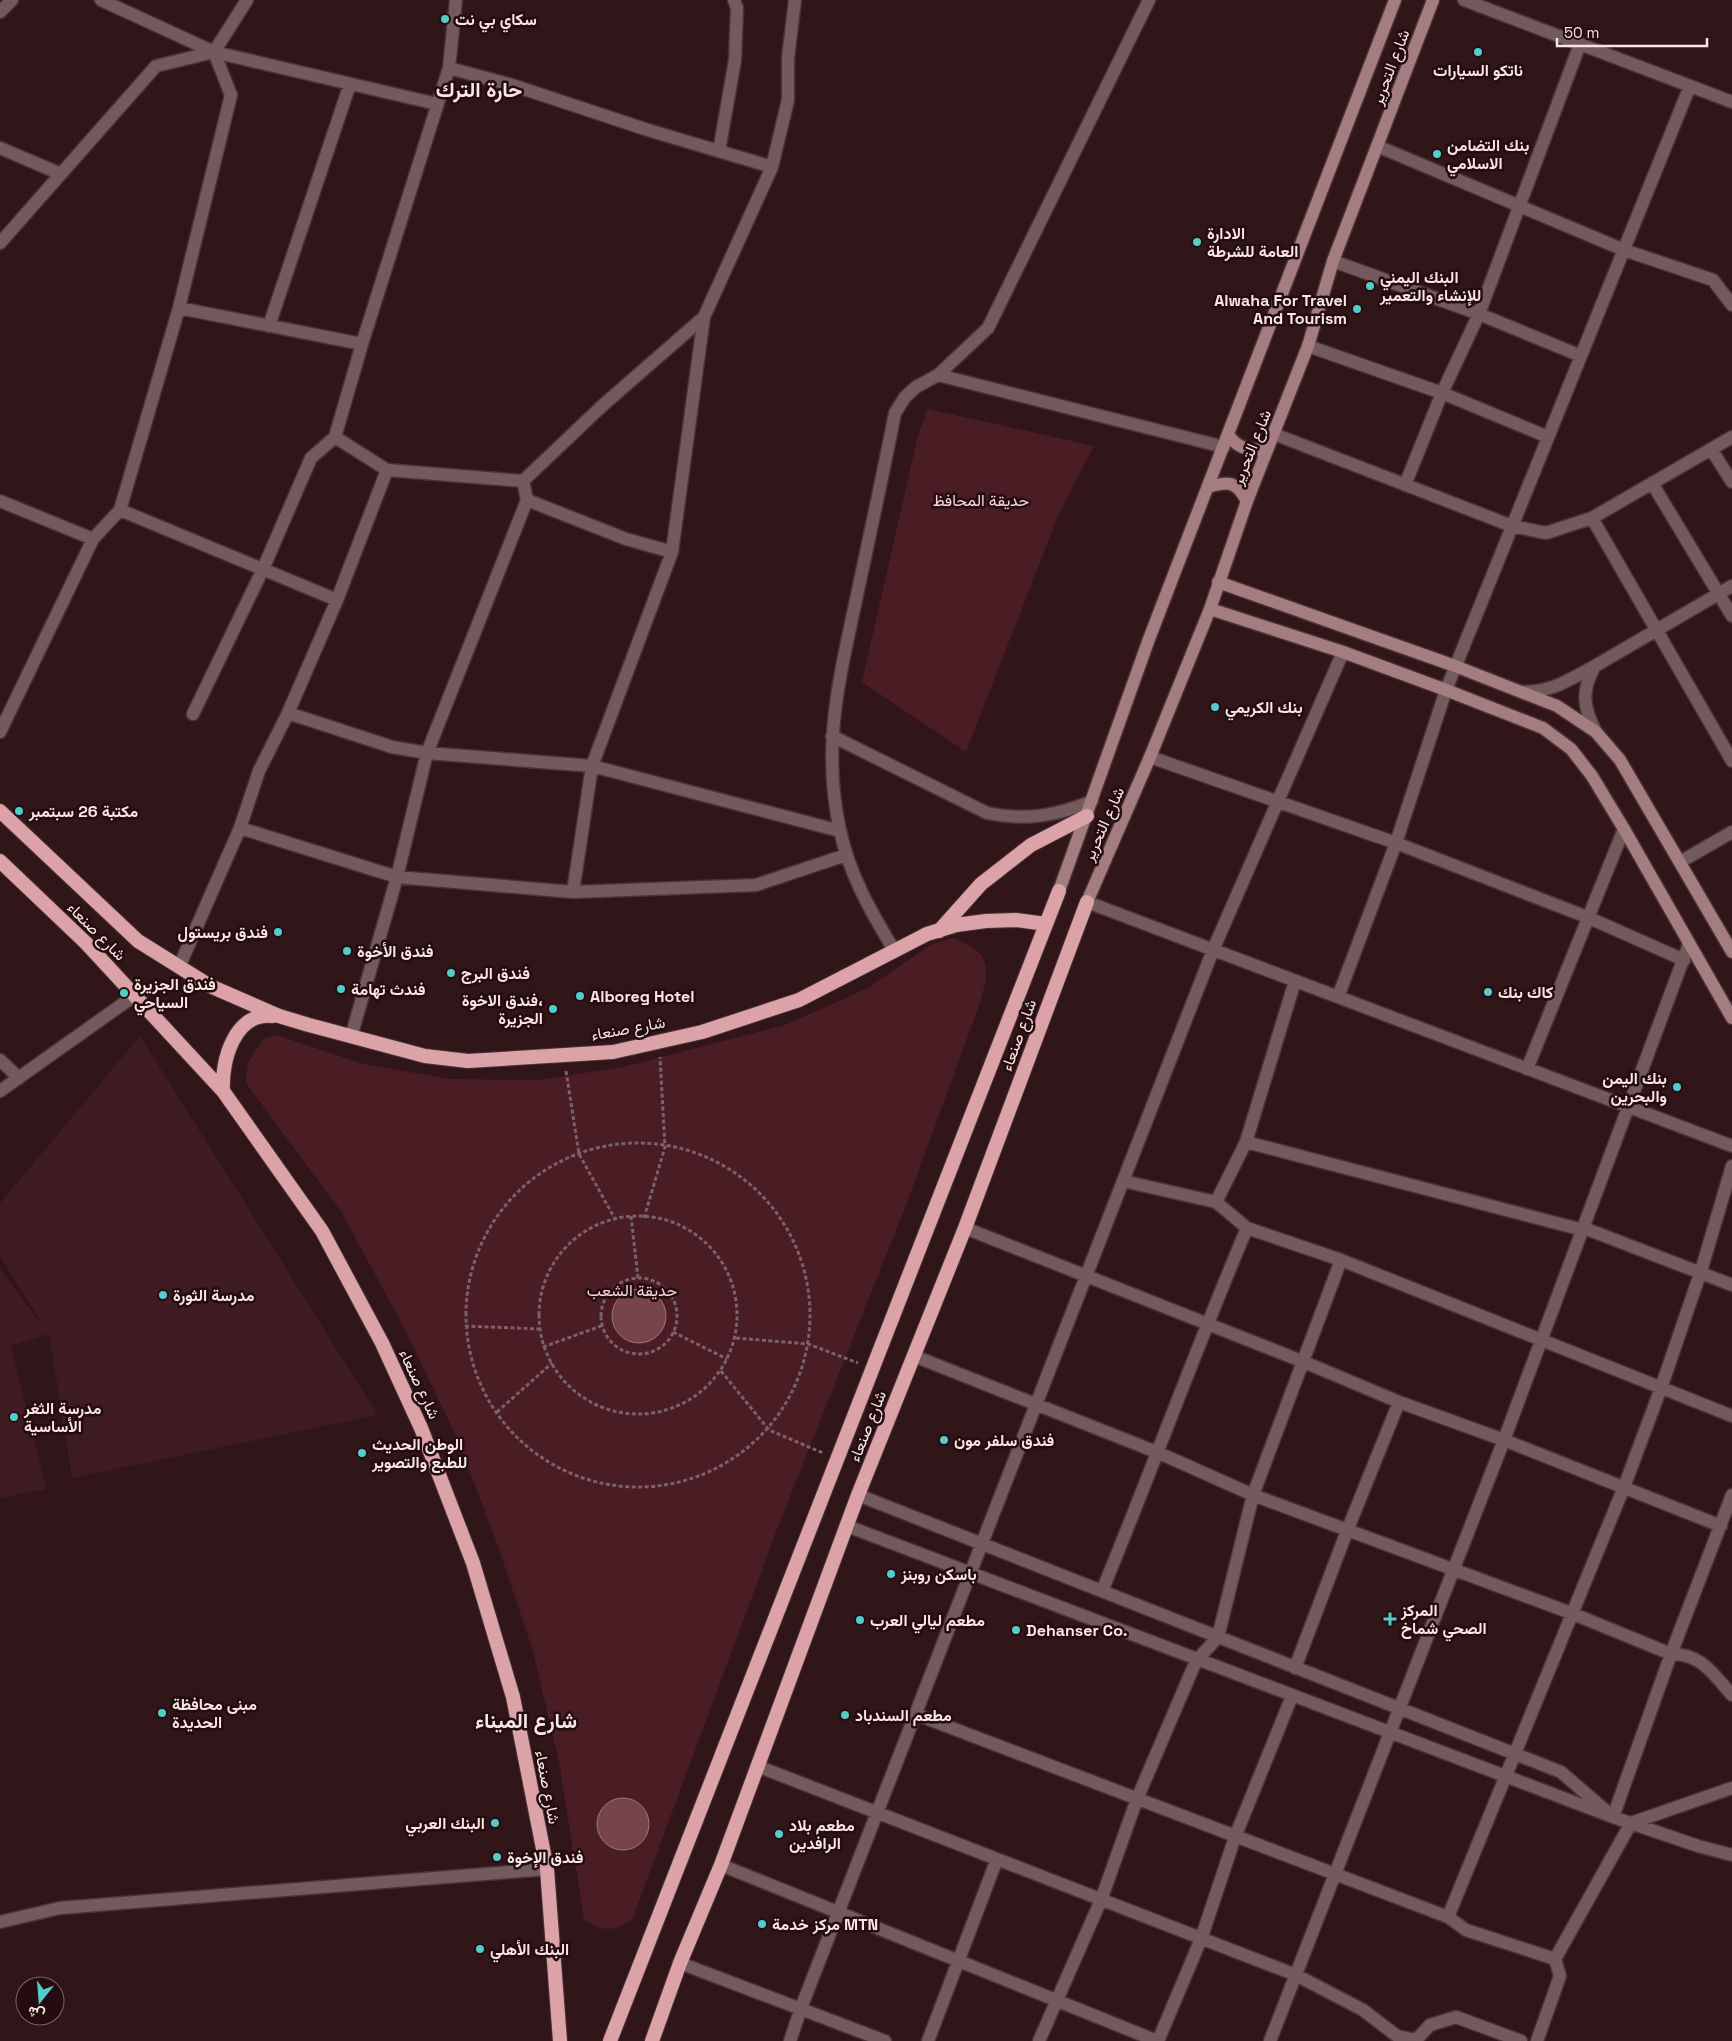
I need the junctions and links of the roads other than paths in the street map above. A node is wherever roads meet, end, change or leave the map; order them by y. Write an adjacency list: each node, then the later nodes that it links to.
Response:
1 (12, 0): 11 (street)
2 (101, 0): 13 (street)
3 (247, 0): 13 (street)
4 (456, 0): 14 (street)
5 (734, 0): 21 (street)
6 (795, 0): 22 (street)
7 (1149, 0): 36 (street)
8 (1395, 0): 38 (main road, شارع التحرير)
9 (1433, 0): 19 (main road, شارع التحرير)
10 (1464, 0): 12 (street)
11 (0, 12)
12 (1580, 44): 16 (street); 24 (street)
13 (214, 52): 15 (street); 23 (street); 29 (street)
14 (449, 68): 18 (street); 21 (street)
15 (350, 84): 18 (street); 32 (street)
16 (1690, 86): 17 (street); 26 (street)
17 (1732, 102)
18 (437, 104): 33 (street)
19 (1377, 146): 24 (street); 27 (main road, شارع التحرير)
20 (0, 148): 23 (street)
21 (719, 151): 22 (street)
22 (772, 168): 31 (street)
23 (61, 174): 25 (street)
24 (1519, 206): 26 (street); 30 (street)
25 (0, 243)
26 (1624, 250): 28 (street); 35 (street)
27 (1333, 261): 30 (street); 34 (main road, شارع التحرير)
28 (1732, 305)
29 (179, 308): 32 (street); 55 (street)
30 (1479, 314): 35 (street); 37 (street)
31 (704, 317): 47 (street); 59 (street)
32 (269, 326): 33 (street)
33 (362, 344): 40 (street)
34 (1308, 346): 37 (street); 39 (main road, شارع التحرير)
35 (1581, 356): 41 (street)
36 (938, 375): 43 (street); 77 (street)
37 (1442, 394): 41 (street); 50 (street)
38 (1228, 434): 43 (main road, شارع التحرير); 44 (main road)
39 (1274, 434): 44 (main road, شارع التحرير); 50 (street)
40 (335, 437): 46 (street); 60 (street)
41 (1548, 437): 57 (street)
42 (1732, 437): 45 (street)
43 (1224, 447): 51 (main road, شارع التحرير)
44 (1268, 448): 54 (main road, شارع التحرير)
45 (1711, 449): 48 (street); 49 (street)
46 (387, 470): 47 (street); 64 (street)
47 (523, 481): 52 (street)
48 (1732, 482)
49 (1652, 483): 56 (street); 63 (street)
50 (1405, 485): 57 (street)
51 (1208, 486): 54 (main road); 82 (main road, شارع التحرير)
52 (527, 500): 59 (street); 78 (street)
53 (0, 501): 58 (street)
54 (1247, 501): 61 (main road, شارع التحرير)
55 (120, 510): 58 (street); 60 (street)
56 (1592, 518): 57 (street); 67 (street)
57 (1512, 526): 69 (street)
58 (94, 539): 75 (street)
59 (672, 552): 81 (street)
60 (263, 569): 64 (street); 74 (street)
61 (1218, 582): 65 (main road, شارع التحرير); 69 (main road)
62 (1732, 586): 63 (street)
63 (1719, 594): 66 (street); 67 (street)
64 (337, 600): 73 (street)
65 (1210, 608): 68 (main road); 79 (main road, شارع التحرير)
66 (1732, 616)
67 (1657, 630): 70 (street); 80 (street)
68 (1343, 652): 71 (main road); 83 (street)
69 (1455, 666): 71 (street); 72 (main road)
70 (1595, 666): 72 (street); 76 (street)
71 (1446, 690): 87 (main road); 90 (street)
72 (1522, 692): 76 (main road)
73 (288, 713): 78 (street); 86 (street)
74 (193, 714)
75 (0, 732)
76 (1596, 732): 93 (main road)
77 (832, 736): 82 (street); 88 (street)
78 (427, 753): 81 (street); 94 (street)
79 (1150, 757): 83 (street); 97 (main road, شارع التحرير)
80 (1732, 761)
81 (592, 766): 88 (street); 96 (street)
82 (1092, 801): 85 (main road, شارع التحرير)
83 (1278, 802): 90 (street); 103 (street)
84 (0, 811): 106 (highway, شارع صنعاء)
85 (1087, 816): 95 (main road, شارع التحرير); 100 (highway)
86 (240, 828): 94 (street); 106 (street)
87 (1624, 828): 98 (street); 101 (main road)
88 (840, 832): 91 (street)
89 (1732, 832): 93 (street)
90 (1396, 843): 98 (street); 109 (street)
91 (846, 855): 96 (street); 102 (street)
92 (0, 861): 108 (highway, شارع صنعاء)
93 (1680, 862): 104 (main road)
94 (397, 877): 96 (street); 112 (street)
95 (1058, 891): 99 (highway, شارع صنعاء)
96 (572, 892)
97 (1087, 902): 103 (street); 126 (highway, شارع صنعاء)
98 (1587, 918): 105 (street); 114 (street)
99 (1046, 924): 100 (highway, شارع صنعاء); 190 (highway, شارع صنعاء)
100 (939, 931): 102 (highway, شارع صنعاء)
101 (1689, 944): 105 (street); 111 (main road)
102 (894, 950): 112 (highway, شارع صنعاء)
103 (1213, 950): 107 (street); 124 (street)
104 (1732, 952)
105 (1684, 960): 118 (street)
106 (179, 968): 110 (highway, شارع صنعاء)
107 (1295, 981): 109 (street); 121 (street)
108 (134, 996): 115 (street); 117 (highway, شارع صنعاء)
109 (1338, 997): 114 (street)
110 (278, 1016): 112 (highway, شارع صنعاء); 117 (highway)
111 (1732, 1018)
112 (351, 1037)
113 (0, 1060): 115 (street)
114 (1527, 1069): 118 (street)
115 (19, 1078): 116 (street)
116 (0, 1090)
117 (223, 1091): 176 (highway, شارع صنعاء)
118 (1629, 1107): 119 (street); 128 (street)
119 (1709, 1138): 120 (street); 122 (street)
120 (1732, 1141)
121 (1246, 1142): 125 (street); 128 (street)
122 (1732, 1146)
123 (1732, 1166): 130 (street)
124 (1123, 1181): 125 (street); 131 (street)
125 (1216, 1202): 127 (street)
126 (965, 1228): 131 (street); 135 (highway, شارع صنعاء)
127 (1247, 1228): 129 (street); 133 (street)
128 (1583, 1230): 130 (street); 134 (street)
129 (1342, 1260): 134 (street); 136 (street)
130 (1701, 1271): 132 (street); 137 (street)
131 (1086, 1276): 133 (street); 139 (street)
132 (1732, 1284)
133 (1206, 1324): 136 (street); 142 (street)
134 (1543, 1339): 137 (street); 141 (street)
135 (914, 1356): 139 (street); 144 (highway, شارع صنعاء)
136 (1304, 1362): 138 (street); 145 (street)
137 (1662, 1388): 140 (street); 143 (street)
138 (1399, 1402): 141 (street); 149 (street)
139 (1036, 1404): 142 (street); 150 (street)
140 (1732, 1416)
141 (1504, 1440): 143 (street); 151 (street)
142 (1159, 1453): 145 (street); 153 (street)
143 (1624, 1487): 148 (street); 154 (street)
144 (858, 1495): 147 (highway, شارع صنعاء); 150 (street)
145 (1253, 1495): 149 (street); 155 (street)
146 (1732, 1495): 148 (street)
147 (846, 1526): 152 (street); 165 (highway, شارع صنعاء)
148 (1721, 1526): 156 (street)
149 (1347, 1531): 151 (street); 158 (street)
150 (981, 1544): 152 (street); 153 (street)
151 (1454, 1569): 154 (street); 161 (street)
152 (970, 1574): 157 (street); 162 (street)
153 (1102, 1591): 155 (street)
154 (1572, 1613): 156 (street); 164 (street)
155 (1218, 1638): 157 (street); 158 (street)
156 (1671, 1654): 159 (street); 170 (street)
157 (1198, 1660): 160 (street); 168 (street)
158 (1295, 1668): 161 (street)
159 (1732, 1695)
160 (1292, 1696): 163 (street); 172 (street)
161 (1400, 1710): 163 (street); 164 (street)
162 (915, 1714): 168 (street); 169 (street)
163 (1391, 1733): 166 (street); 177 (street)
164 (1516, 1753): 166 (street); 170 (street)
165 (757, 1766): 169 (street); 175 (highway, شارع صنعاء)
166 (1507, 1777): 170 (street); 180 (street)
167 (1732, 1788): 171 (street)
168 (1137, 1799): 172 (street); 178 (street)
169 (877, 1812): 174 (street); 179 (street)
170 (1613, 1817): 171 (street)
171 (1631, 1823): 173 (street); 183 (street)
172 (1236, 1836): 177 (street); 182 (street)
173 (1732, 1855)
174 (997, 1859): 178 (street); 184 (street)
175 (721, 1865): 179 (street); 185 (highway, شارع صنعاء)
176 (547, 1869): 181 (street); 189 (highway, شارع صنعاء)
177 (1336, 1874): 180 (street); 186 (street)
178 (1101, 1900): 182 (street); 187 (street)
179 (838, 1913): 184 (street); 188 (street)
180 (1448, 1917): 183 (street)
181 (0, 1922)
182 (1202, 1939): 186 (street); 196 (street)
183 (1555, 1959): 200 (street)
184 (959, 1961): 187 (street); 194 (street)
185 (680, 1963): 188 (street); 191 (highway, شارع صنعاء)
186 (1296, 1975): 197 (street); 198 (street)
187 (1057, 2001): 195 (street); 196 (street)
188 (801, 2008): 192 (street); 193 (street)
189 (560, 2041)
190 (610, 2041)
191 (652, 2041)
192 (790, 2041)
193 (885, 2041)
194 (928, 2041)
195 (1039, 2041)
196 (1157, 2041)
197 (1270, 2041)
198 (1416, 2041): 199 (street)
199 (1521, 2041)
200 (1537, 2041)

